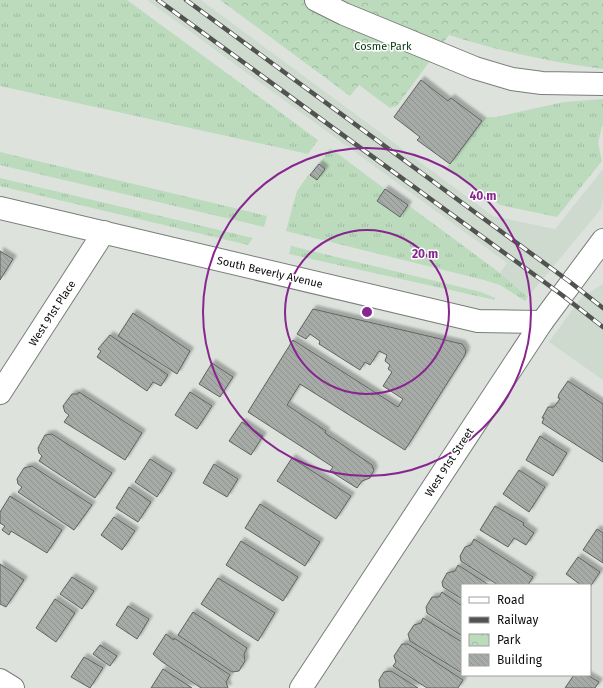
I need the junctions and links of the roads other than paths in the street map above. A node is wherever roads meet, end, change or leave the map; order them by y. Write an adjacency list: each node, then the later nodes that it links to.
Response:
1 (316, 0): 2 (street)
2 (603, 84)
3 (0, 208): 4 (street, South Beverly Avenue)
4 (104, 232): 6 (street, South Beverly Avenue); 7 (street, West 91st Place)
5 (603, 240): 6 (street, West 91st Street)
6 (542, 322): 10 (street, West 91st Street)
7 (0, 393)
8 (0, 680): 9 (street)
9 (13, 688)
10 (301, 688)

